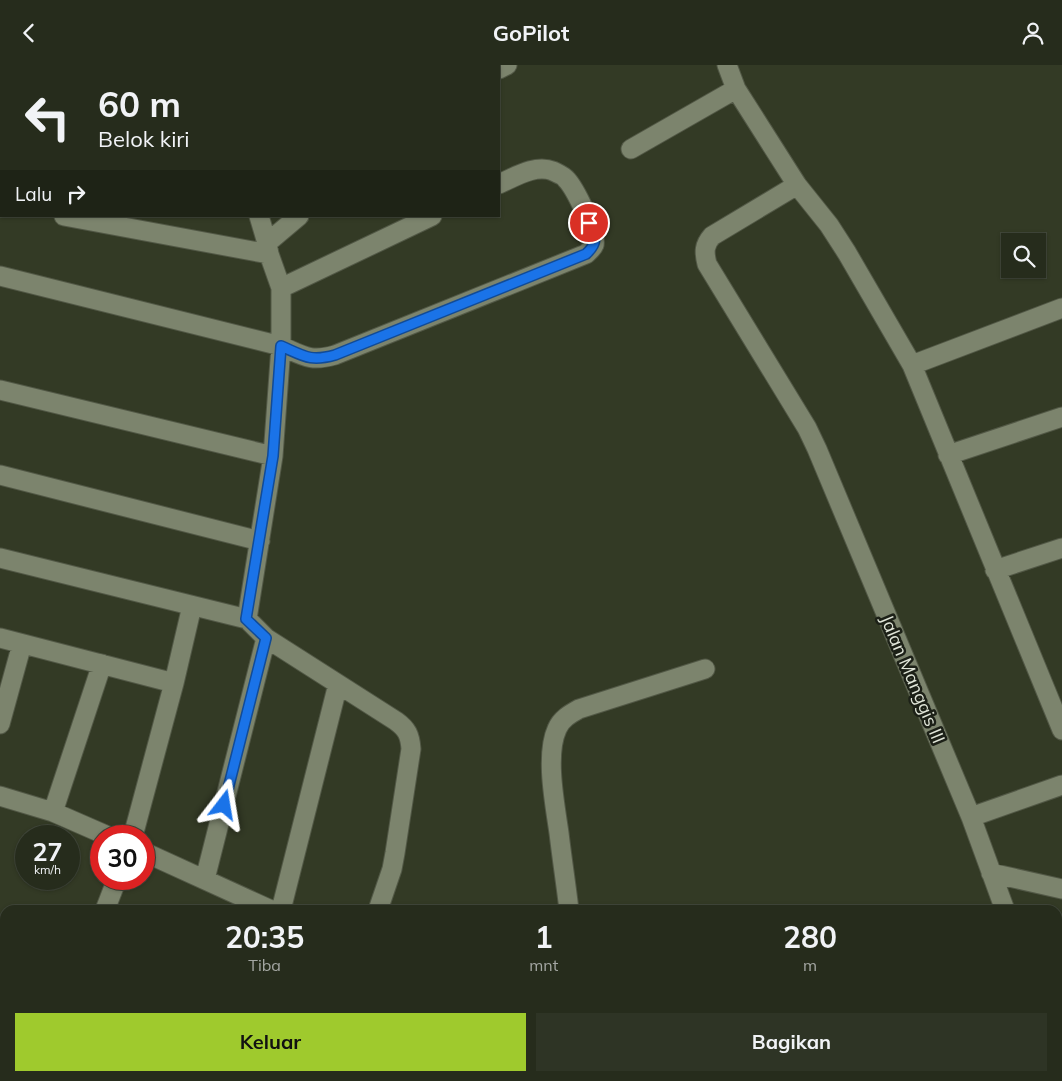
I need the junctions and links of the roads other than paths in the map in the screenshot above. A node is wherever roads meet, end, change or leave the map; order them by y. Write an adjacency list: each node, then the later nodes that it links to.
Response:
1 (727, 65): 2 (street)
2 (736, 89): 3 (street); 5 (street)
3 (631, 149)
4 (500, 184): 14 (street)
5 (797, 185): 15 (street); 39 (street, Jalan Manggis III)
6 (70, 217): 10 (street)
7 (258, 217): 10 (street)
8 (298, 217): 10 (street)
9 (430, 217): 12 (street)
10 (268, 249): 12 (street)
11 (0, 276): 14 (street)
12 (282, 288): 14 (street)
13 (1062, 308): 15 (street)
14 (281, 346): 19 (street)
15 (912, 365): 18 (street)
16 (0, 389): 19 (street)
17 (1062, 417): 18 (street)
18 (948, 455): 24 (street)
19 (273, 456): 21 (street)
20 (0, 475): 21 (street)
21 (260, 541): 26 (street)
22 (1062, 547): 24 (street)
23 (0, 558): 25 (street)
24 (995, 570): 35 (street)
25 (192, 606): 26 (street); 32 (street)
26 (246, 619): 28 (street)
27 (0, 638): 29 (street)
28 (266, 638): 33 (street); 44 (street)
29 (22, 644): 30 (street); 34 (street)
30 (102, 664): 32 (street); 38 (street)
31 (705, 669): 51 (street)
32 (174, 683): 40 (street)
33 (338, 684): 49 (street); 50 (street)
34 (0, 724)
35 (1062, 730)
36 (1062, 785): 39 (street)
37 (0, 796): 38 (street)
38 (53, 812): 41 (street)
39 (971, 817): 43 (street, Jalan Manggis III)
40 (136, 825)
41 (90, 828)
42 (155, 857): 44 (street)
43 (992, 873): 45 (street); 52 (street, Jalan Manggis III)
44 (205, 879): 48 (street)
45 (1062, 889)
46 (112, 890): 47 (street)
47 (106, 905)
48 (246, 905)
49 (282, 905)
50 (380, 905)
51 (568, 905)
52 (1003, 905)

